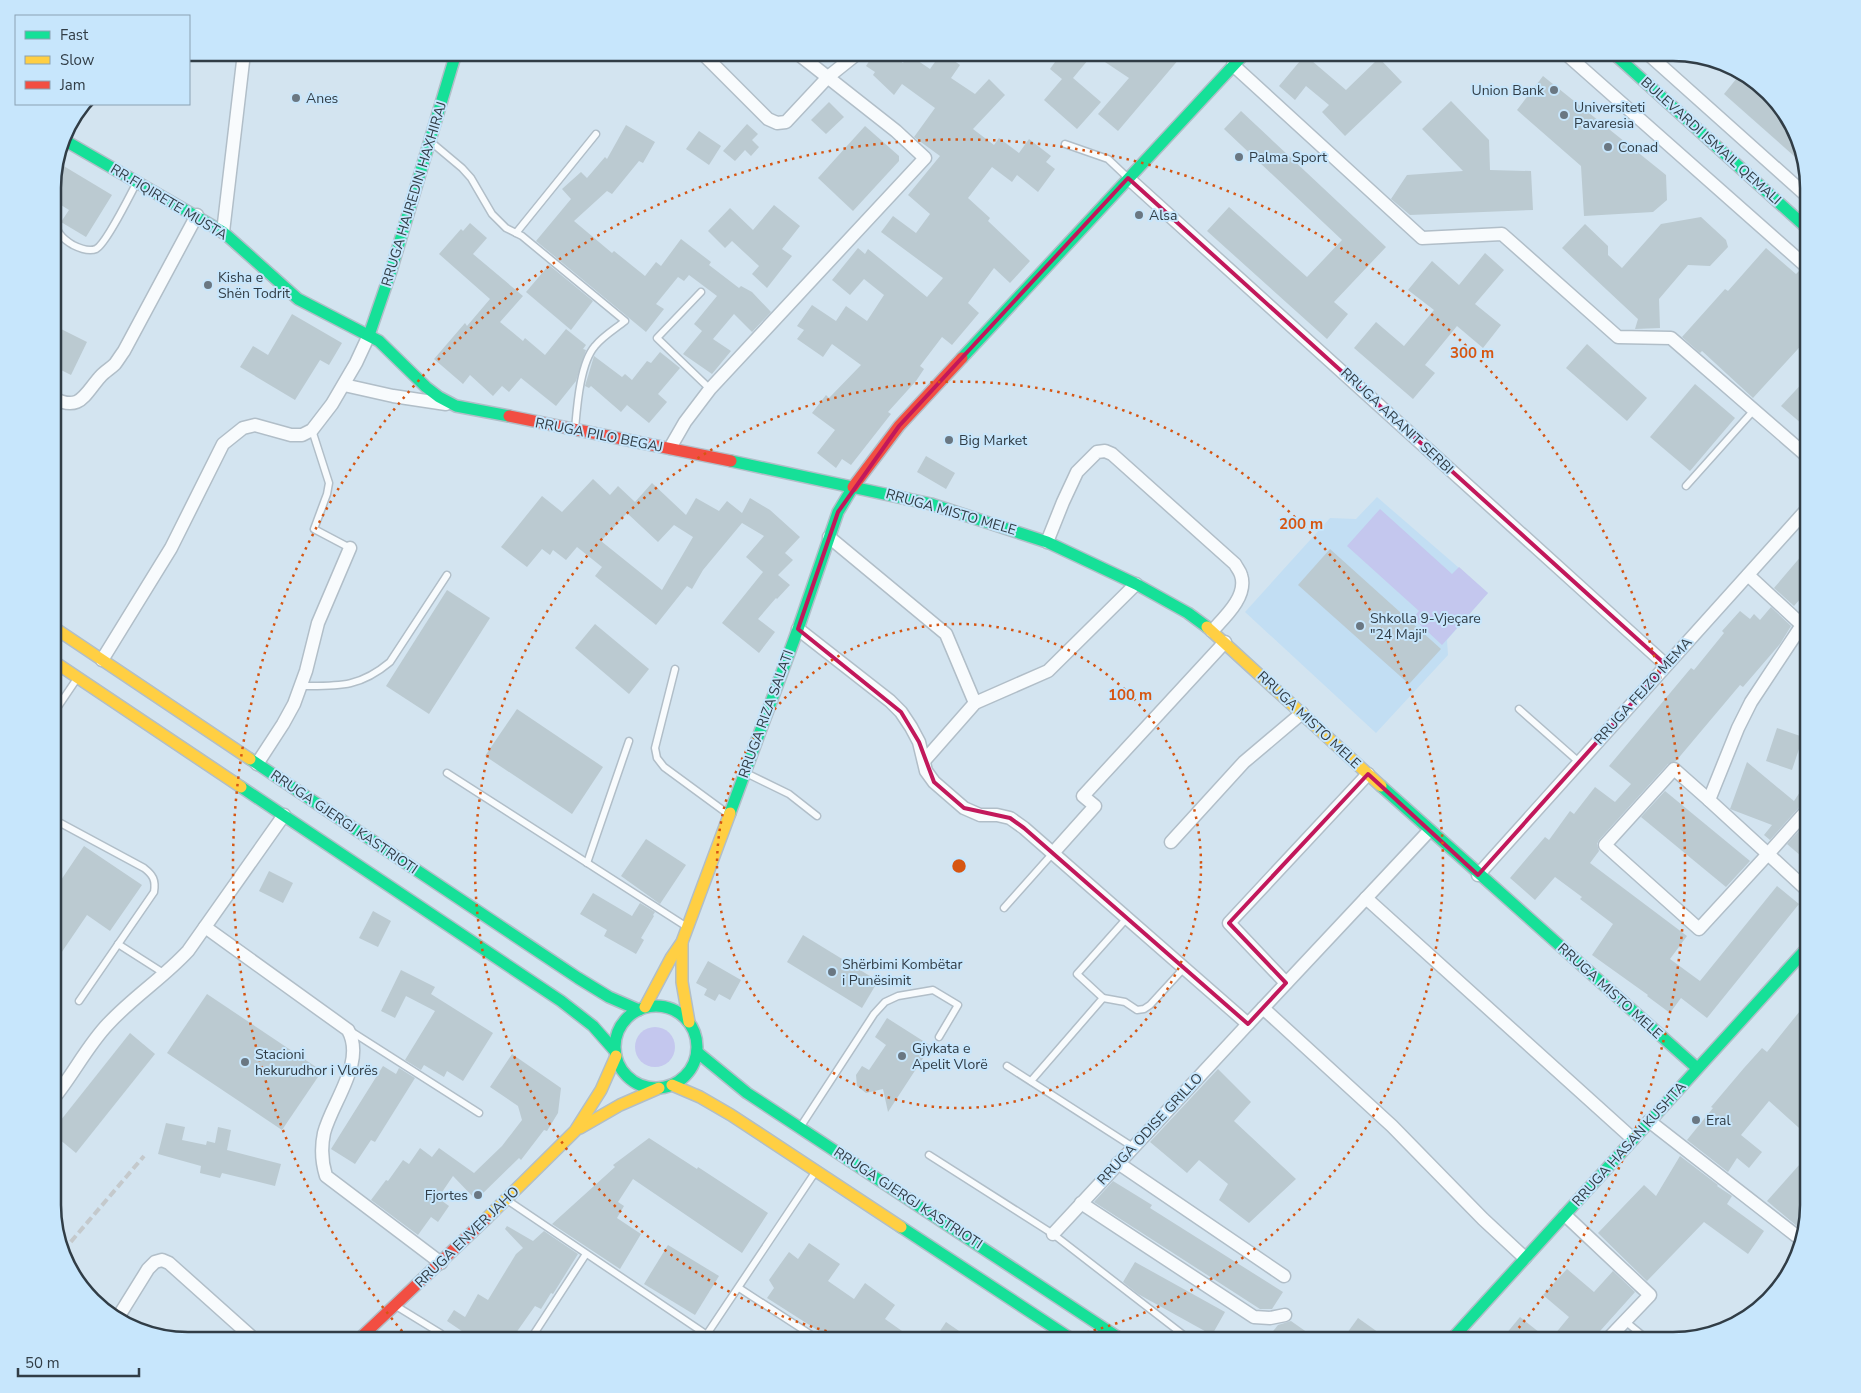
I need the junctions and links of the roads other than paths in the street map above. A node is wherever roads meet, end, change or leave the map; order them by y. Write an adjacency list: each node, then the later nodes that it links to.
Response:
1 (1236, 61): 10 (street, RRUGA RIZA SALATI)
2 (1576, 61): 24 (street)
3 (1622, 61): 20 (street, BULEVARDI ISMAIL QEMALI)
4 (1657, 61): 18 (street, BULEVARDI ISMAIL QEMALI)
5 (243, 62): 21 (street)
6 (453, 62): 13 (street, RRUGA HAJREDIN HAXHIRAJ)
7 (712, 62): 11 (street)
8 (809, 62): 11 (street)
9 (847, 62): 11 (street)
10 (1233, 65): 16 (street, RRUGA RIZA SALATI); 31 (street)
11 (828, 77): 28 (street)
12 (596, 134): 22 (lane)
13 (430, 142): 22 (lane); 26 (street, RRUGA HAJREDIN HAXHIRAJ)
14 (70, 143): 17 (street, RR.FIQIRETE MUSTA)
15 (1065, 144): 16 (lane)
16 (1128, 178): 37 (street, RRUGA RIZA SALATI); 52 (street, RRUGA ARANIT SERBI)
17 (137, 181): 19 (street, RR.FIQIRETE MUSTA); 23 (lane)
18 (1800, 191)
19 (197, 215): 21 (street, RR.FIQIRETE MUSTA); 29 (street)
20 (1800, 222)
21 (223, 232): 26 (street, RR.FIQIRETE MUSTA)
22 (516, 233): 33 (lane)
23 (62, 238)
24 (1800, 261)
25 (701, 292): 28 (lane)
26 (369, 335): 27 (street); 30 (street, RRUGA PILO BEGAJ)
27 (344, 384): 30 (street); 32 (street)
28 (710, 389): 34 (street)
29 (62, 402)
30 (456, 406): 33 (street, RRUGA PILO BEGAJ)
31 (1754, 410): 35 (street); 36 (lane)
32 (312, 430): 41 (lane); 51 (street)
33 (574, 430): 34 (street, RRUGA PILO BEGAJ)
34 (670, 448): 37 (street, RRUGA PILO BEGAJ)
35 (1800, 450)
36 (1686, 486)
37 (853, 487): 39 (street, RRUGA RIZA SALATI); 40 (street, RRUGA MISTO MELE)
38 (1800, 517): 43 (street, RRUGA FEJZO MEMA)
39 (829, 537): 46 (street, RRUGA RIZA SALATI); 58 (street)
40 (1047, 542): 44 (street, RRUGA MISTO MELE); 47 (street)
41 (350, 548): 56 (street)
42 (447, 575): 56 (lane)
43 (1748, 575): 45 (street); 52 (street, RRUGA FEJZO MEMA)
44 (1136, 584): 47 (street, RRUGA MISTO MELE); 58 (street)
45 (1800, 620)
46 (798, 629): 62 (street); 66 (street, RRUGA RIZA SALATI)
47 (1212, 631): 50 (street, RRUGA MISTO MELE)
48 (62, 633): 51 (street, RRUGA GJERGJ KASTRIOTI)
49 (1800, 633): 68 (street)
50 (1225, 642): 60 (street, RRUGA MISTO MELE); 76 (street)
51 (102, 660): 64 (street, RRUGA GJERGJ KASTRIOTI)
52 (1666, 665): 63 (street, RRUGA FEJZO MEMA)
53 (62, 667): 55 (street, RRUGA GJERGJ KASTRIOTI)
54 (676, 669): 70 (lane)
55 (78, 678): 57 (lane); 69 (street, RRUGA GJERGJ KASTRIOTI)
56 (301, 686): 64 (street)
57 (62, 700)
58 (975, 704): 62 (street)
59 (1519, 709): 63 (lane)
60 (1302, 713): 67 (street, RRUGA MISTO MELE); 75 (street)
61 (629, 741): 78 (lane)
62 (924, 761): 76 (street)
63 (1579, 762): 79 (street, RRUGA FEJZO MEMA)
64 (257, 764): 95 (street, RRUGA GJERGJ KASTRIOTI)
65 (447, 773): 78 (lane)
66 (744, 773): 70 (street, RRUGA RIZA SALATI); 71 (lane)
67 (1368, 774): 74 (street, RRUGA MISTO MELE); 91 (street)
68 (1708, 800): 77 (street); 77 (street)
69 (284, 815): 84 (street); 101 (street, RRUGA GJERGJ KASTRIOTI)
70 (729, 815): 85 (street, RRUGA RIZA SALATI)
71 (817, 816)
72 (1800, 818): 77 (street)
73 (62, 824): 87 (lane)
74 (1429, 831): 79 (street, RRUGA MISTO MELE); 81 (street)
75 (1171, 842)
76 (1053, 853): 82 (lane); 83 (street)
77 (1768, 854): 80 (street)
78 (587, 863): 85 (lane)
79 (1478, 874): 103 (street, RRUGA MISTO MELE)
80 (1800, 884)
81 (1366, 898): 91 (street); 112 (street)
82 (1004, 908)
83 (1127, 918): 89 (street); 92 (lane)
84 (205, 927): 90 (street); 98 (street)
85 (688, 928): 86 (street, RRUGA RIZA SALATI)
86 (682, 942): 95 (street, RRUGA RIZA SALATI); 96 (street)
87 (118, 944): 90 (lane); 93 (lane)
88 (1800, 956): 103 (street, RRUGA HASAN KUSHTA)
89 (1184, 968): 92 (lane); 97 (street)
90 (165, 974): 106 (street)
91 (1286, 983): 94 (street)
92 (1104, 998): 104 (lane)
93 (79, 1001)
94 (1263, 1008): 97 (street, RRUGA ODISE GRILLO); 123 (street)
95 (642, 1009): 96 (street); 101 (street)
96 (689, 1022): 100 (street)
97 (1248, 1024): 113 (street, RRUGA ODISE GRILLO)
98 (348, 1030): 108 (lane); 124 (street)
99 (939, 1037): 110 (lane)
100 (697, 1052): 105 (street); 110 (street, RRUGA GJERGJ KASTRIOTI)
101 (615, 1053): 107 (street); 111 (street)
102 (1008, 1066): 104 (lane)
103 (1697, 1068): 109 (street, RRUGA HASAN KUSHTA)
104 (1031, 1081): 113 (lane)
105 (672, 1085): 107 (street); 116 (street, RRUGA GJERGJ KASTRIOTI)
106 (62, 1087)
107 (659, 1088): 111 (street)
108 (479, 1113)
109 (1649, 1121): 112 (street, RRUGA HASAN KUSHTA); 121 (street)
110 (800, 1128): 139 (street, RRUGA GJERGJ KASTRIOTI)
111 (575, 1131): 117 (street, RRUGA ENVER JAHO)
112 (1633, 1139): 119 (street, RRUGA HASAN KUSHTA)
113 (1133, 1148): 115 (street, RRUGA ODISE GRILLO)
114 (928, 1155): 120 (lane)
115 (1118, 1163): 118 (street, RRUGA ODISE GRILLO); 125 (street)
116 (816, 1170): 126 (lane); 138 (street, RRUGA GJERGJ KASTRIOTI)
117 (506, 1200): 122 (lane); 124 (street, RRUGA ENVER JAHO)
118 (1081, 1203): 120 (street, RRUGA ODISE GRILLO); 129 (street)
119 (1565, 1215): 123 (street, RRUGA HASAN KUSHTA); 130 (street)
120 (1053, 1234): 140 (lane)
121 (1795, 1236)
122 (586, 1254): 134 (lane); 135 (lane)
123 (1525, 1258): 141 (street, RRUGA HASAN KUSHTA)
124 (441, 1263): 127 (street, RRUGA ENVER JAHO)
125 (1284, 1276)
126 (739, 1288): 136 (lane); 137 (lane)
127 (396, 1306): 132 (street, RRUGA ENVER JAHO); 133 (lane)
128 (121, 1312): 131 (street)
129 (1285, 1315)
130 (1625, 1321): 142 (street); 143 (lane)
131 (246, 1332)
132 (367, 1332)
133 (438, 1332)
134 (535, 1332)
135 (696, 1332)
136 (709, 1332)
137 (807, 1332)
138 (1061, 1332)
139 (1110, 1332)
140 (1180, 1332)
141 (1458, 1332)
142 (1615, 1332)
143 (1638, 1332)

